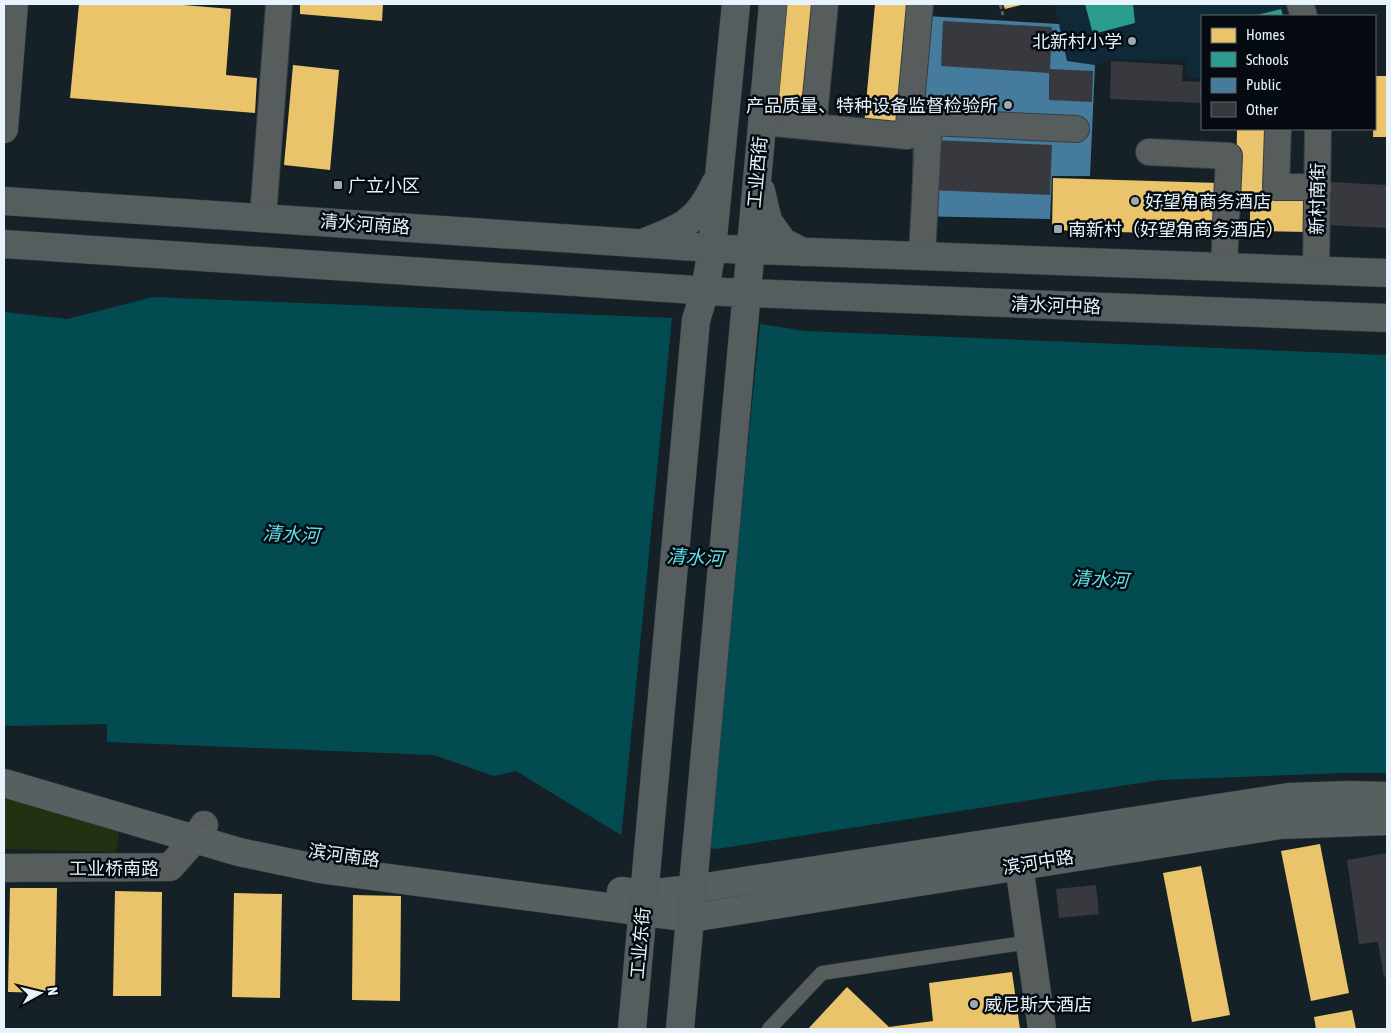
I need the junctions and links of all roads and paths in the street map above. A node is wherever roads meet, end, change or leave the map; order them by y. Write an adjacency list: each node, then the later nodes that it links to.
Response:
1 (14, 4): 9 (street)
2 (279, 4): 20 (street)
3 (736, 4): 17 (main road)
4 (772, 4): 10 (main road, 工业西街)
5 (825, 4): 11 (street)
6 (920, 4): 11 (street)
7 (1000, 4): 8 (path)
8 (1003, 15)
9 (4, 122)
10 (762, 122): 11 (street); 16 (main road, 工业西街)
11 (813, 127)
12 (1076, 129): 25 (street)
13 (1278, 130): 18 (street)
14 (1318, 130): 18 (street, 新村南街)
15 (1149, 152): 26 (street)
16 (757, 174): 23 (main road, 工业西街); 24 (main road)
17 (719, 176): 22 (main road); 23 (main road)
18 (1318, 188): 27 (street, 新村南街)
19 (4, 201): 20 (main road, 清水河南路)
20 (263, 217): 22 (main road, 清水河南路)
21 (4, 244): 29 (main road)
22 (640, 244): 23 (main road, 清水河南路)
23 (729, 249): 24 (main road); 30 (main road, 工业东街); 34 (main road)
24 (803, 252): 25 (main road)
25 (922, 256): 26 (main road)
26 (1224, 267): 27 (main road)
27 (1316, 270): 28 (main road)
28 (1387, 273)
29 (671, 288): 30 (main road); 33 (main road)
30 (715, 291): 31 (main road, 清水河中路); 33 (main road, 工业东街)
31 (777, 294): 32 (main road, 清水河中路); 34 (main road)
32 (1387, 318)
33 (696, 320): 43 (main road, 工业东街)
34 (743, 324): 42 (main road)
35 (4, 767): 39 (main road, 滨河南路)
36 (4, 783): 39 (main road, 滨河南路)
37 (1387, 796): 42 (main road, 滨河中路)
38 (1387, 820): 40 (main road, 滨河中路)
39 (200, 832): 41 (street, 工业桥南路); 43 (main road, 滨河南路)
40 (1019, 865): 44 (main road, 滨河中路); 45 (street)
41 (4, 868)
42 (693, 889): 43 (main road, 滨河南路); 44 (main road)
43 (643, 903): 44 (main road, 滨河南路); 46 (main road, 工业东街)
44 (691, 918): 47 (main road)
45 (1030, 942): 48 (lane); 49 (street)
46 (632, 1029)
47 (680, 1029)
48 (769, 1029)
49 (1042, 1029)

